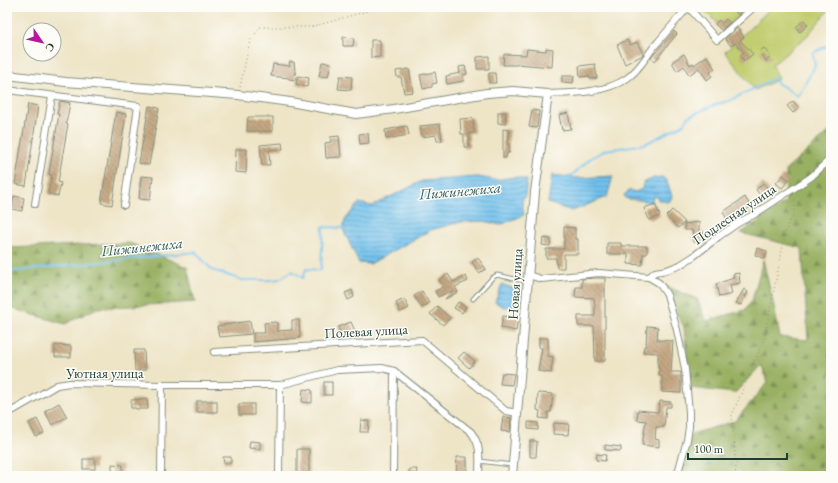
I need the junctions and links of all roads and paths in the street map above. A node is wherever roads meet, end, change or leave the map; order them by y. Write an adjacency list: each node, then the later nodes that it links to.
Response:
1 (382, 7): 8 (path)
2 (754, 7): 3 (street)
3 (688, 8): 6 (street)
4 (7, 75): 8 (street)
5 (7, 90): 7 (street)
6 (548, 94): 8 (street); 13 (street, Новая улица)
7 (52, 96): 11 (street); 12 (street)
8 (238, 96)
9 (828, 161): 14 (street, Подлесная улица)
10 (799, 193): 30 (path)
11 (35, 204)
12 (124, 205)
13 (528, 278): 14 (street); 15 (lane); 20 (street, Новая улица)
14 (649, 278): 29 (street)
15 (473, 298)
16 (214, 352): 20 (street, Полевая улица)
17 (394, 371): 19 (street, Уютная улица); 22 (street); 26 (street)
18 (162, 385): 19 (street, Уютная улица); 21 (street, Уютная улица); 24 (street)
19 (280, 385): 25 (street)
20 (518, 413): 23 (street, Новая улица)
21 (7, 414)
22 (479, 461): 23 (lane); 27 (street)
23 (513, 466): 28 (street, Новая улица)
24 (161, 476)
25 (279, 476)
26 (393, 476)
27 (479, 476)
28 (512, 476)
29 (677, 476)
30 (734, 476)

